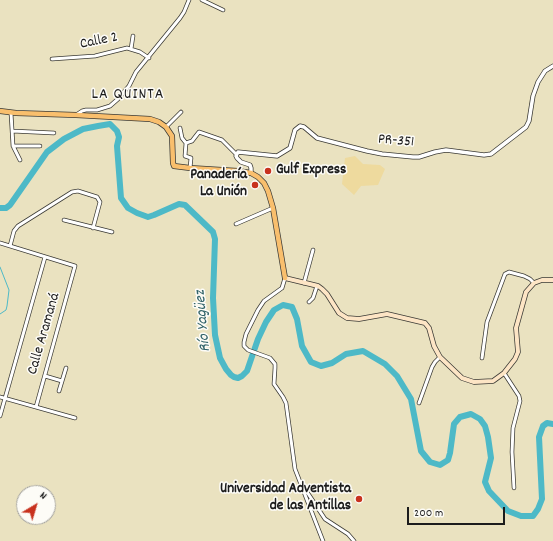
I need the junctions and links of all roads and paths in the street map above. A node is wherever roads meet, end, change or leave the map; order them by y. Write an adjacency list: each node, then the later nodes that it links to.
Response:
1 (189, 0): 6 (street)
2 (202, 0): 3 (street)
3 (223, 10)
4 (133, 36): 5 (street)
5 (131, 49): 6 (street, Calle 2); 7 (street, Calle 2)
6 (149, 58): 12 (street)
7 (52, 59)
8 (553, 66): 20 (street, PR-351 / PR-351)
9 (0, 111): 11 (main road)
10 (181, 112): 13 (street)
11 (11, 113): 12 (main road); 15 (street)
12 (76, 115): 13 (main road)
13 (166, 127): 22 (main road)
14 (180, 128): 17 (street)
15 (12, 131): 16 (street); 18 (street)
16 (54, 133)
17 (186, 143): 20 (street); 22 (street)
18 (13, 146): 19 (street); 21 (street)
19 (40, 146)
20 (236, 154): 23 (street)
21 (20, 160)
22 (190, 168): 23 (main road)
23 (251, 173): 24 (main road)
24 (273, 208): 26 (street); 33 (main road)
25 (64, 220): 27 (street)
26 (236, 224)
27 (94, 228): 28 (street); 30 (street)
28 (112, 232)
29 (2, 244): 30 (street)
30 (10, 246): 32 (street)
31 (313, 250): 36 (street)
32 (45, 257): 38 (street); 45 (street, Calle Aramaná)
33 (286, 278): 36 (main road); 54 (street)
34 (553, 280): 37 (main road)
35 (32, 282): 38 (street)
36 (304, 283): 39 (main road)
37 (534, 283): 42 (street); 44 (main road)
38 (37, 284): 49 (street)
39 (317, 286): 40 (street); 41 (main road)
40 (309, 302)
41 (440, 357): 44 (main road); 50 (street)
42 (482, 358)
43 (66, 368): 46 (street)
44 (504, 373): 55 (street)
45 (45, 376): 46 (street); 51 (street, Calle Aramaná)
46 (62, 382): 47 (street)
47 (59, 391)
48 (0, 397): 49 (street)
49 (5, 399): 51 (street); 52 (street)
50 (419, 403)
51 (36, 407): 53 (street)
52 (1, 418)
53 (75, 418)
54 (301, 488): 56 (street); 57 (street)
55 (514, 488)
56 (323, 541)
57 (354, 541)

